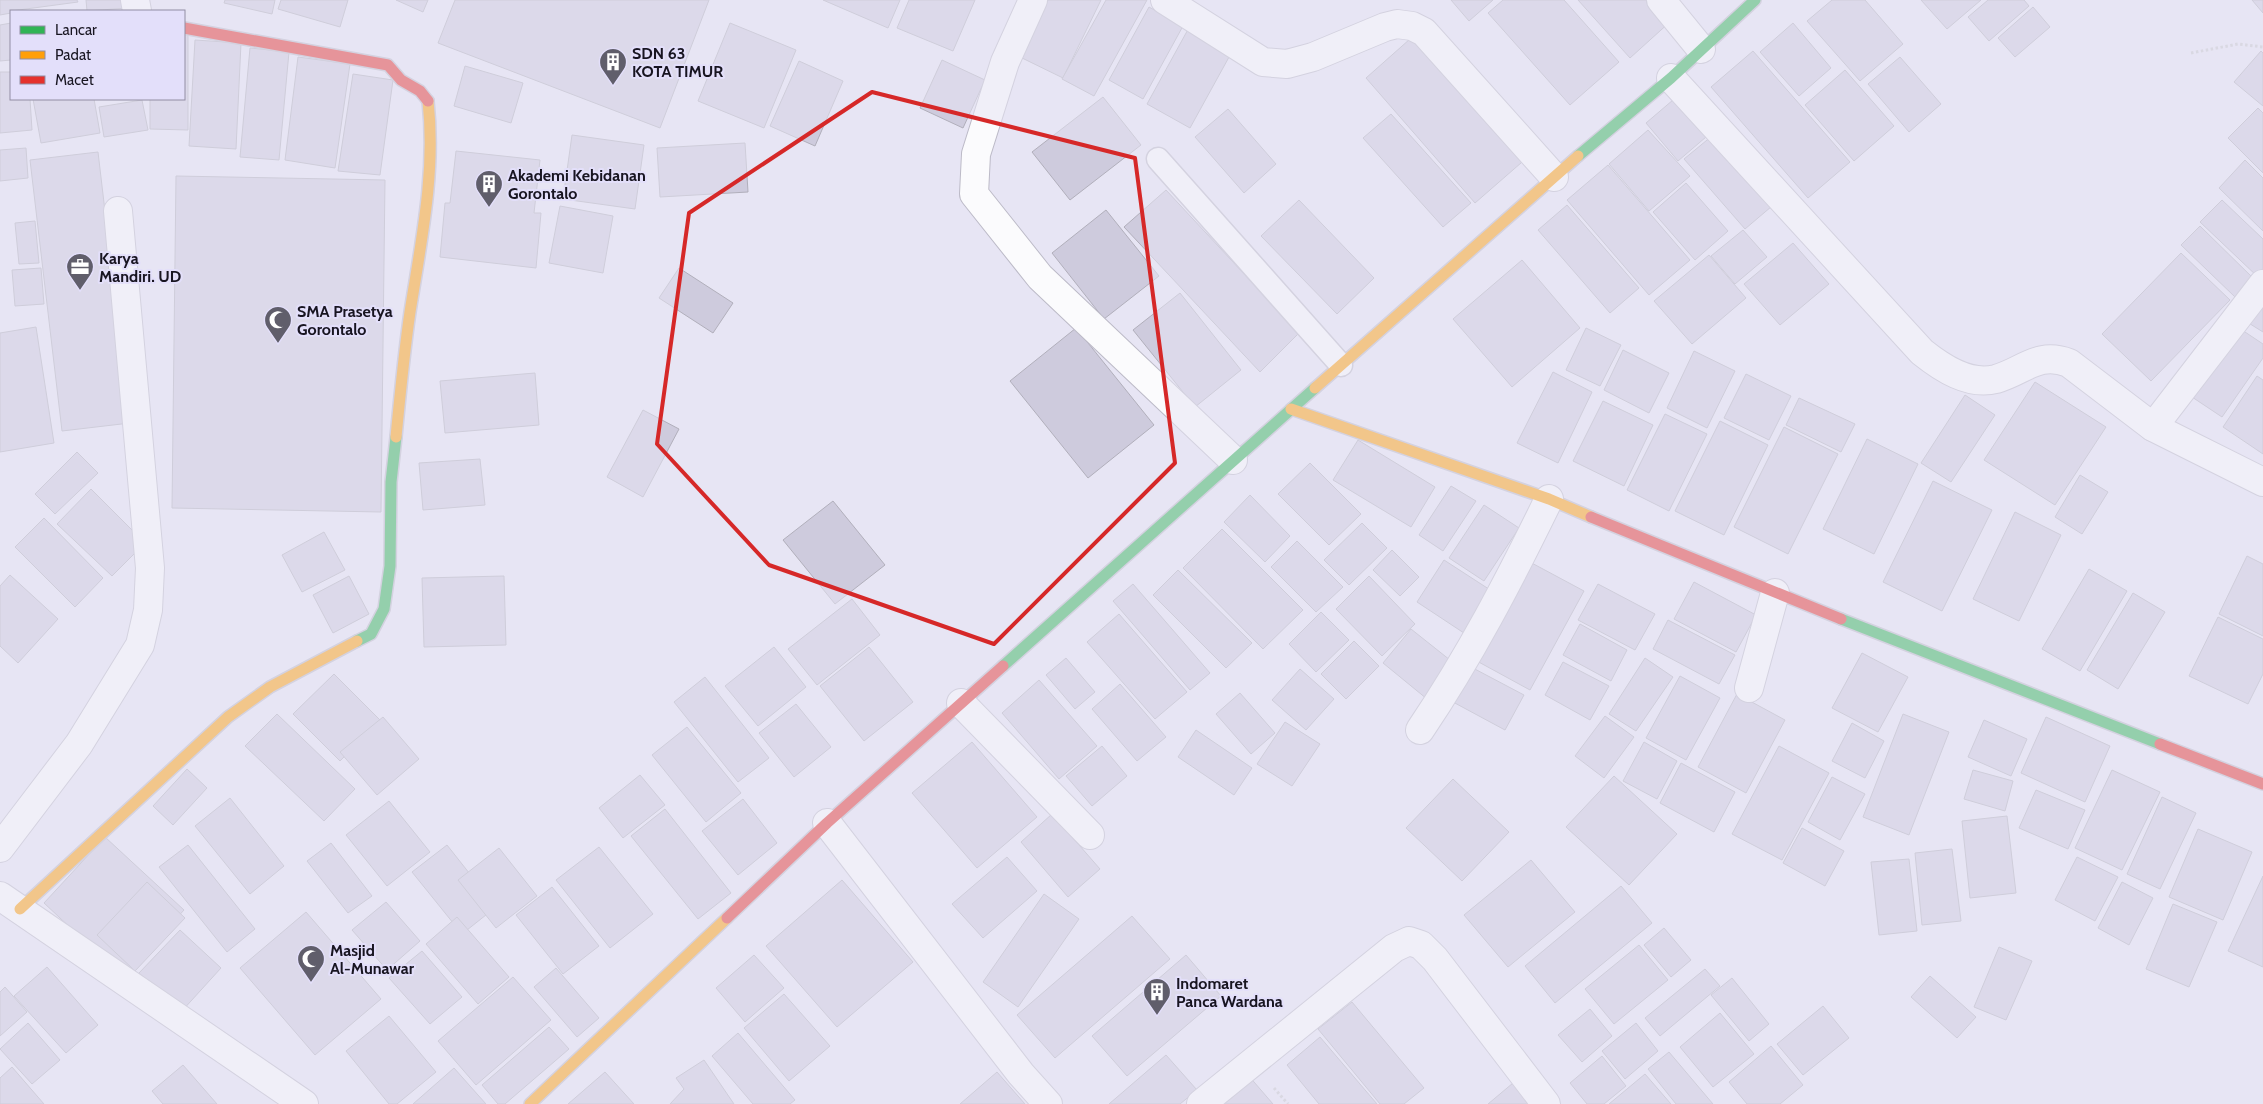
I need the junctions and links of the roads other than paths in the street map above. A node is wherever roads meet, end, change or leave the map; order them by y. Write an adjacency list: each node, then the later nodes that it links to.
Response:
1 (1033, 0): 15 (street)
2 (1165, 0): 9 (street)
3 (1661, 0): 6 (street)
4 (1755, 0): 6 (street)
5 (185, 28): 26 (street)
6 (1701, 50): 7 (street)
7 (1671, 78): 9 (street); 14 (street)
8 (1158, 159): 12 (lane)
9 (1554, 177): 12 (street)
10 (118, 211): 25 (street)
11 (2263, 284): 14 (street)
12 (1341, 365): 13 (street)
13 (1291, 409): 15 (street); 17 (street)
14 (2153, 427): 16 (street)
15 (1234, 460): 20 (street)
16 (2263, 482)
17 (1549, 499): 18 (street); 21 (street)
18 (1775, 593): 19 (street); 22 (street)
19 (1749, 688)
20 (961, 704): 23 (street); 24 (street)
21 (1420, 730)
22 (2263, 784)
23 (827, 823): 28 (street); 29 (street)
24 (1090, 835)
25 (0, 848)
26 (10, 903): 27 (street)
27 (304, 1104)
28 (530, 1104)
29 (1048, 1104)
30 (1201, 1104): 31 (street)
31 (1546, 1104)

